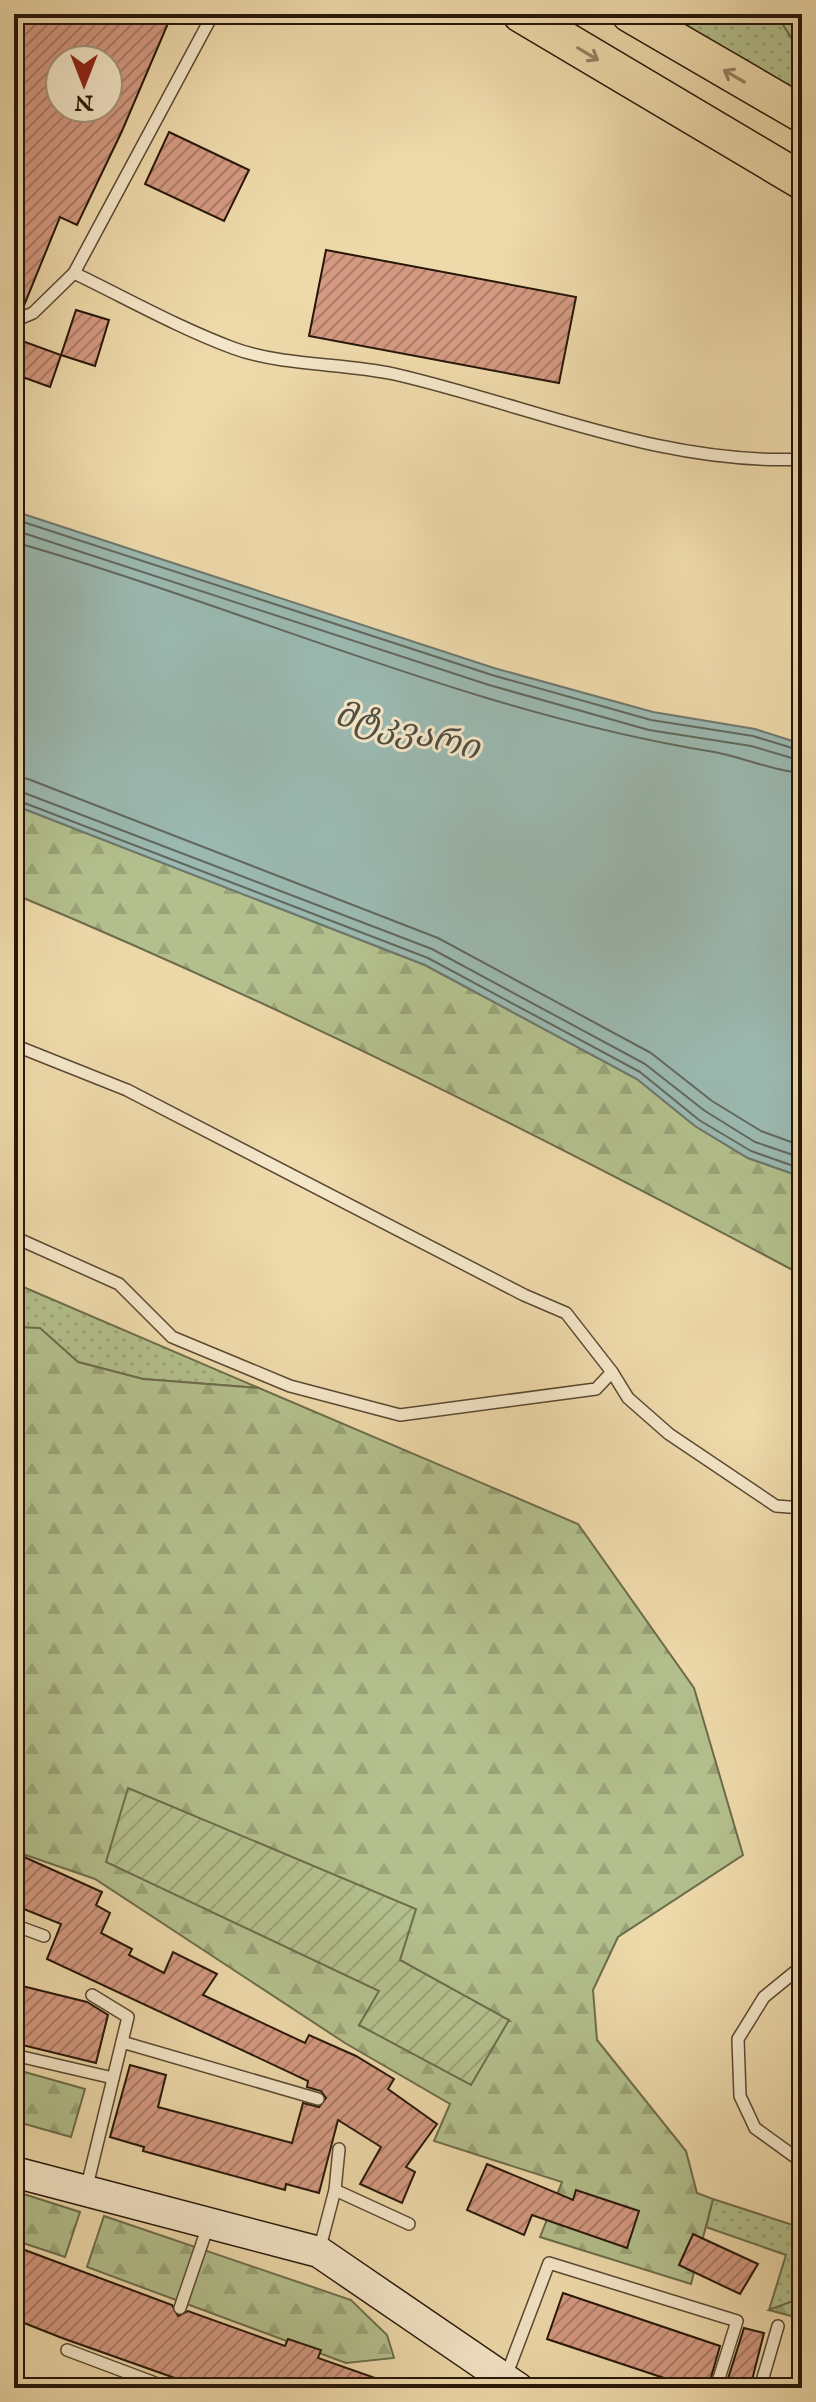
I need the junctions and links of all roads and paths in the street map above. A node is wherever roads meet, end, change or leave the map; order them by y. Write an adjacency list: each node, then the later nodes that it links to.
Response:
1 (213, 14): 6 (lane)
2 (521, 14): 5 (highway, one-way to 5)
3 (630, 14): 4 (highway, one-way to 3)
4 (802, 114)
5 (802, 181)
6 (74, 273): 7 (lane); 8 (lane)
7 (14, 321)
8 (802, 459)
9 (14, 1045): 11 (lane)
10 (14, 1237): 11 (lane)
11 (612, 1372): 12 (lane)
12 (802, 1508)
13 (14, 1925): 14 (lane)
14 (44, 1936)
15 (802, 1966): 22 (lane)
16 (92, 1995): 17 (lane)
17 (122, 2042): 19 (lane); 20 (lane)
18 (14, 2055): 19 (lane)
19 (113, 2078): 24 (lane)
20 (318, 2099)
21 (339, 2149): 25 (lane)
22 (802, 2162)
23 (14, 2172): 24 (main road)
24 (86, 2190): 26 (main road)
25 (335, 2190): 27 (lane); 28 (lane)
26 (209, 2223): 28 (main road); 29 (lane)
27 (409, 2224)
28 (319, 2252): 33 (main road)
29 (180, 2308)
30 (778, 2326): 35 (lane)
31 (67, 2350): 32 (lane)
32 (156, 2381)
33 (511, 2384): 34 (lane)
34 (716, 2388)
35 (760, 2388)

